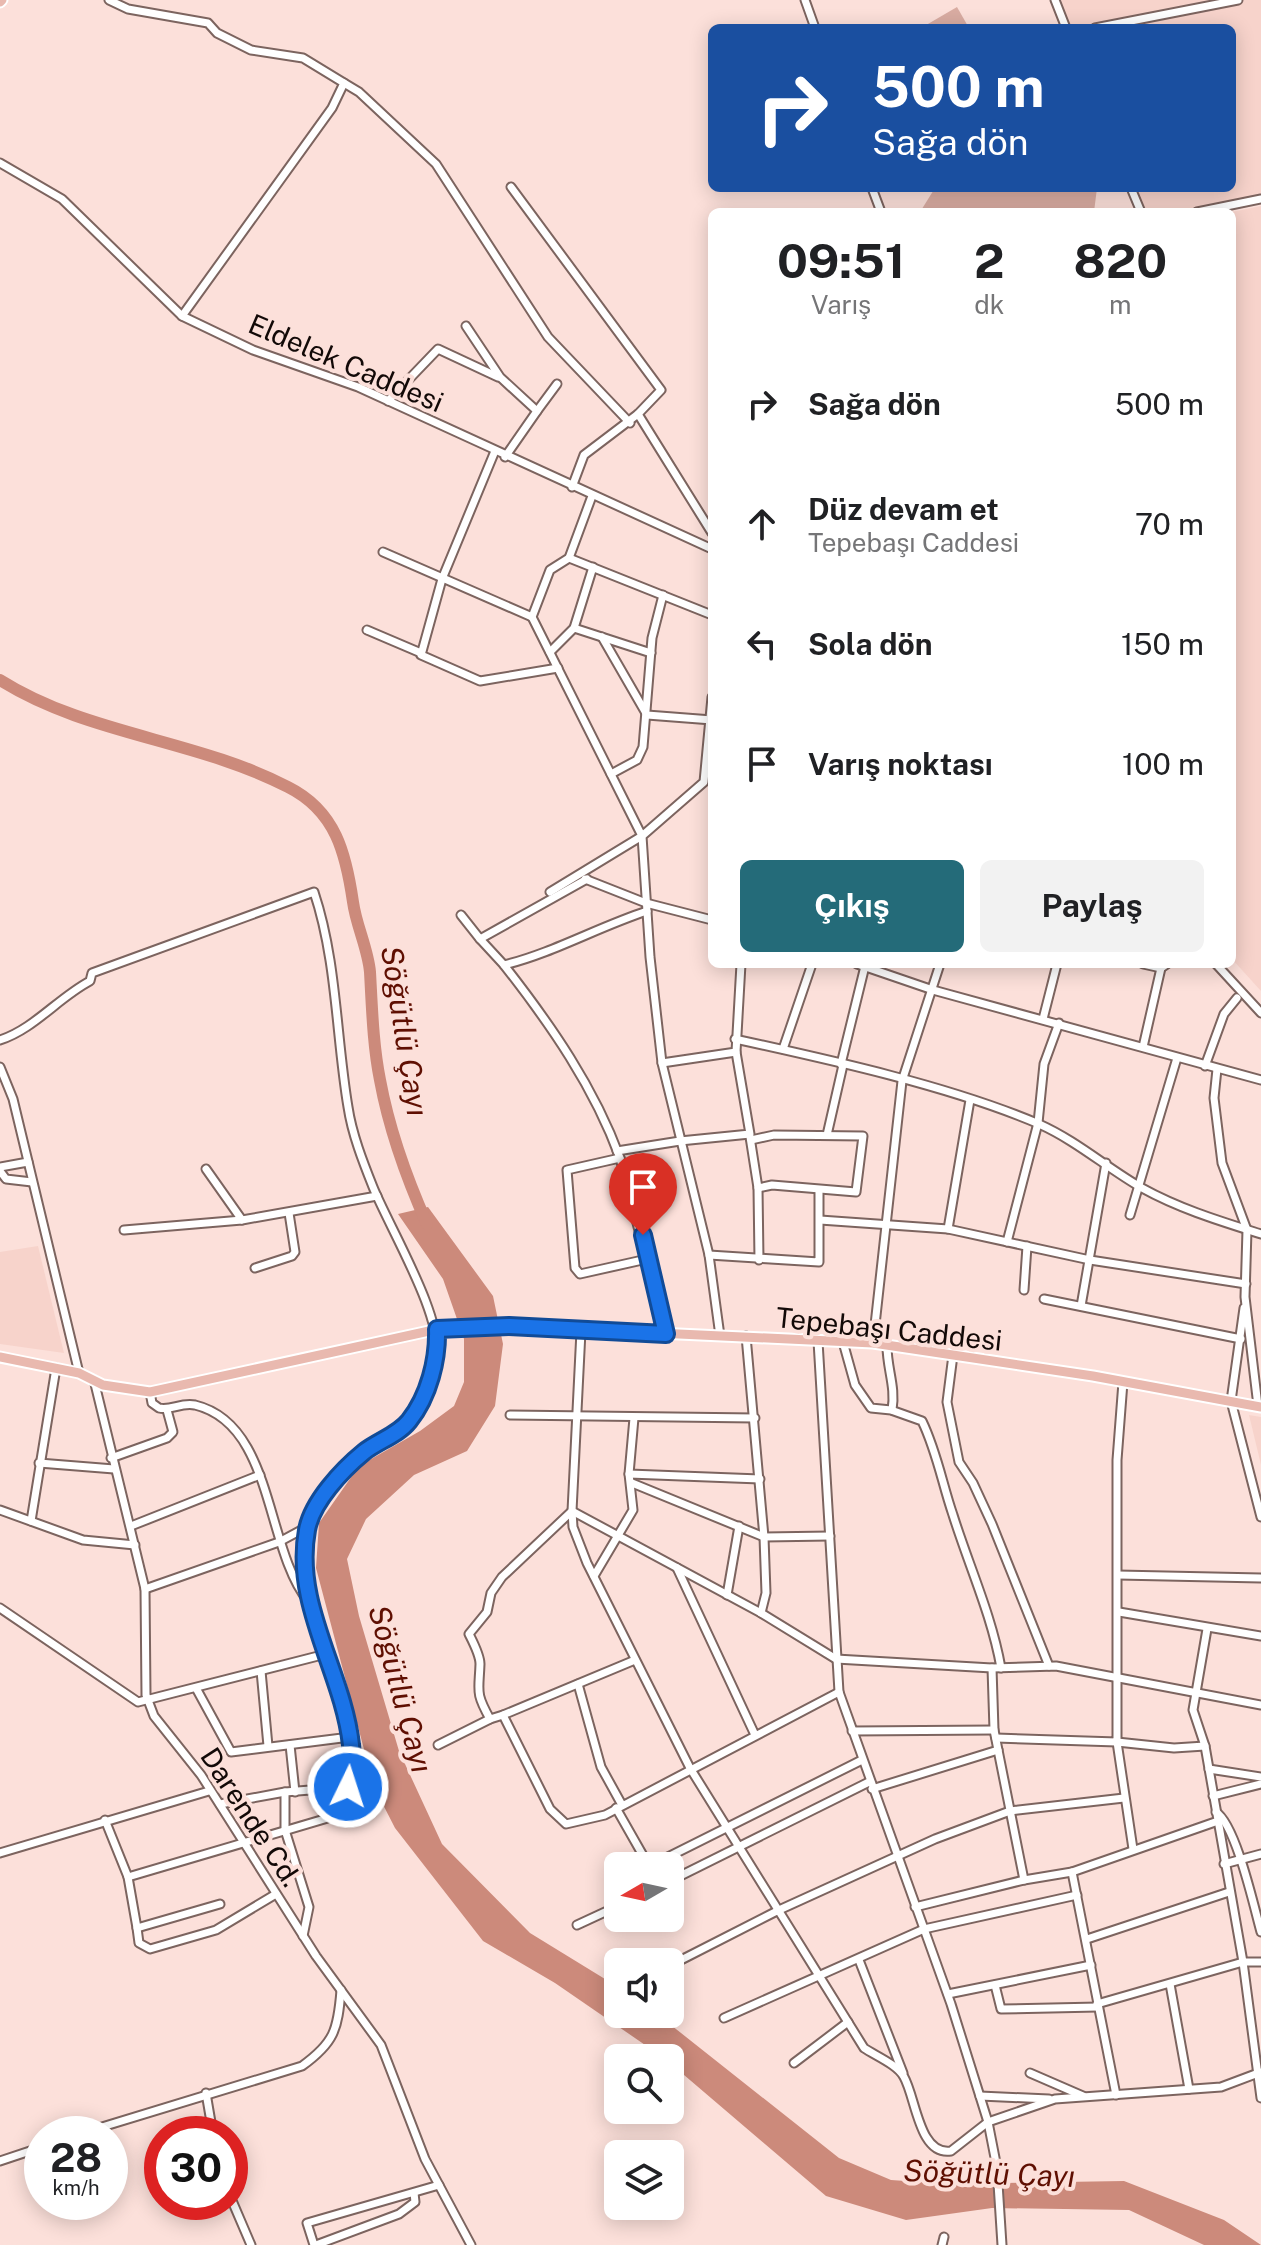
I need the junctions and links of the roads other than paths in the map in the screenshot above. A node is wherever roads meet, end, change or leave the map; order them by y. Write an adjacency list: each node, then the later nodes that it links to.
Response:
1 (109, 0): 8 (street)
2 (805, 0): 5 (street)
3 (1055, 0): 6 (street)
4 (1238, 0): 7 (street)
5 (814, 24)
6 (1064, 24)
7 (1115, 24)
8 (344, 83): 13 (street); 20 (street)
9 (0, 163): 13 (street, Eldelek Caddesi)
10 (511, 187): 19 (street)
11 (1261, 199): 12 (street)
12 (1217, 208)
13 (182, 316): 17 (street, Eldelek Caddesi)
14 (466, 326): 15 (street)
15 (500, 377): 17 (street); 18 (street)
16 (557, 384): 18 (street)
17 (388, 401): 21 (street, Eldelek Caddesi)
18 (537, 411): 22 (street)
19 (638, 414): 20 (street); 25 (street)
20 (630, 423): 23 (street)
21 (495, 451): 22 (street, Eldelek Caddesi); 30 (street)
22 (505, 457): 23 (street, Eldelek Caddesi)
23 (572, 487): 24 (street, Eldelek Caddesi)
24 (592, 496): 26 (street, Eldelek Caddesi); 28 (street)
25 (708, 527)
26 (708, 547)
27 (383, 552): 30 (street)
28 (569, 558): 29 (street); 33 (street)
29 (593, 567): 31 (street); 34 (street)
30 (442, 579): 33 (street); 38 (street)
31 (663, 595): 32 (street); 39 (street)
32 (708, 613)
33 (532, 617): 37 (street)
34 (574, 628): 36 (street); 37 (street)
35 (367, 630): 38 (street)
36 (602, 637): 39 (street); 41 (street)
37 (550, 652): 40 (street)
38 (421, 653): 40 (street)
39 (651, 653): 41 (street)
40 (558, 668): 43 (street)
41 (647, 715): 42 (street); 43 (street)
42 (708, 720)
43 (611, 774): 45 (street)
44 (708, 782): 45 (street)
45 (642, 836): 46 (street); 48 (street)
46 (583, 878): 47 (street); 48 (street); 51 (street)
47 (550, 892)
48 (646, 907): 50 (street); 52 (street); 72 (street)
49 (461, 915): 51 (street)
50 (708, 919)
51 (480, 939): 52 (street)
52 (504, 965): 84 (street)
53 (741, 968): 66 (street)
54 (811, 968): 69 (street)
55 (867, 968): 73 (street)
56 (873, 968): 61 (street)
57 (939, 968): 61 (street)
58 (1056, 968): 64 (street)
59 (1163, 968): 68 (street)
60 (1220, 968): 63 (street)
61 (933, 990): 64 (street); 78 (street)
62 (1237, 998): 74 (street)
63 (1261, 1013)
64 (1043, 1019): 65 (street)
65 (1059, 1023): 68 (street); 80 (street)
66 (735, 1039): 69 (street); 70 (street)
67 (0, 1040): 93 (street)
68 (1143, 1047): 71 (street)
69 (783, 1049): 73 (street)
70 (736, 1052): 72 (street); 82 (street)
71 (1177, 1058): 74 (street); 90 (street)
72 (662, 1063): 83 (street)
73 (842, 1064): 78 (street); 81 (street)
74 (1205, 1066): 76 (street)
75 (0, 1067): 85 (street)
76 (1217, 1069): 77 (street); 101 (street)
77 (1261, 1080)
78 (902, 1081): 79 (street); 98 (street)
79 (970, 1100): 80 (street); 99 (street)
80 (1038, 1123): 86 (street); 103 (street)
81 (827, 1135): 82 (street); 92 (street)
82 (750, 1137): 83 (street); 91 (street)
83 (680, 1141): 84 (street); 105 (street)
84 (619, 1155): 106 (street); 106 (street)
85 (28, 1162): 87 (street); 89 (street)
86 (1106, 1163): 90 (street); 108 (street)
87 (0, 1169): 89 (street)
88 (206, 1169): 96 (street)
89 (32, 1182): 129 (street)
90 (1140, 1187): 95 (street); 101 (street)
91 (758, 1188): 92 (street); 107 (street)
92 (819, 1192): 97 (street)
93 (377, 1196): 94 (street); 115 (street)
94 (289, 1213): 96 (street); 109 (street)
95 (1130, 1215)
96 (242, 1220): 100 (street)
97 (820, 1220): 98 (street); 107 (street)
98 (885, 1225): 99 (street); 124 (street)
99 (948, 1229): 103 (street)
100 (124, 1230)
101 (1247, 1230): 102 (street); 110 (street)
102 (1261, 1234)
103 (1007, 1242): 104 (street)
104 (1027, 1246): 108 (street); 111 (street)
105 (709, 1255): 107 (street); 118 (street)
106 (647, 1259): 117 (street)
107 (759, 1260)
108 (1090, 1260): 110 (street); 114 (street)
109 (255, 1268)
110 (1246, 1284): 112 (street)
111 (1024, 1290)
112 (1245, 1297): 120 (street); 122 (street)
113 (1044, 1299): 114 (street)
114 (1081, 1306): 120 (street)
115 (437, 1329): 116 (main road, Tepebaşı Caddesi); 132 (main road, Tepebaşı Caddesi); 153 (street)
116 (581, 1331): 117 (main road, Tepebaşı Caddesi); 138 (street)
117 (666, 1334): 118 (main road, Tepebaşı Caddesi)
118 (720, 1336): 119 (main road, Tepebaşı Caddesi)
119 (746, 1336): 121 (main road, Tepebaşı Caddesi); 140 (street)
120 (1239, 1339): 122 (street); 133 (street)
121 (818, 1341): 123 (main road, Tepebaşı Caddesi); 155 (street)
122 (1251, 1341): 134 (street)
123 (843, 1342): 124 (main road, Tepebaşı Caddesi); 136 (street)
124 (873, 1343): 125 (main road, Tepebaşı Caddesi)
125 (887, 1346): 126 (main road, Tepebaşı Caddesi); 136 (street)
126 (953, 1355): 131 (main road, Tepebaşı Caddesi); 174 (street)
127 (0, 1357): 128 (main road)
128 (56, 1368): 129 (main road); 142 (street)
129 (79, 1373): 130 (main road)
130 (94, 1380): 132 (main road); 141 (street, Darende Cd.)
131 (1123, 1382): 133 (main road, Tepebaşı Caddesi); 160 (street)
132 (150, 1392): 135 (street)
133 (1231, 1401): 134 (main road, Tepebaşı Caddesi); 149 (street)
134 (1260, 1407)
135 (167, 1410): 141 (street); 144 (street)
136 (892, 1410): 175 (street)
137 (510, 1415): 138 (street)
138 (579, 1416): 139 (street); 148 (street)
139 (634, 1418): 140 (street); 145 (street)
140 (755, 1418): 146 (street)
141 (111, 1458): 143 (street, Darende Cd.)
142 (39, 1463): 143 (street); 150 (street)
143 (114, 1469): 151 (street, Darende Cd.)
144 (260, 1475): 151 (street); 157 (street)
145 (631, 1479): 146 (street); 152 (street); 154 (street)
146 (760, 1479): 156 (street)
147 (0, 1510): 150 (street)
148 (572, 1511): 154 (street); 161 (street); 185 (street)
149 (1261, 1517)
150 (31, 1521): 158 (street)
151 (131, 1526): 158 (street, Darende Cd.)
152 (739, 1526): 156 (street); 164 (street)
153 (307, 1527): 157 (street); 165 (street)
154 (619, 1536): 159 (street); 161 (street)
155 (830, 1536): 156 (street); 172 (street)
156 (764, 1537): 168 (street)
157 (279, 1542): 163 (street); 165 (street)
158 (135, 1545): 163 (street, Darende Cd.)
159 (677, 1568): 164 (street); 188 (street)
160 (1118, 1575): 162 (street); 167 (street)
161 (594, 1576): 173 (street)
162 (1261, 1578)
163 (145, 1589): 182 (street, Darende Cd.)
164 (727, 1595): 168 (street)
165 (309, 1603): 171 (street)
166 (0, 1608): 182 (street)
167 (1119, 1612): 169 (street); 177 (street)
168 (761, 1613): 172 (street)
169 (1207, 1629): 170 (street); 180 (street)
170 (1261, 1636)
171 (326, 1654): 176 (street); 189 (street)
172 (836, 1659): 175 (street); 181 (street)
173 (635, 1660): 178 (street); 197 (street)
174 (1049, 1666): 175 (street); 177 (street)
175 (996, 1668): 187 (street)
176 (261, 1671): 179 (street); 193 (street)
177 (1119, 1676): 180 (street); 190 (street)
178 (578, 1684): 184 (street); 209 (street)
179 (196, 1688): 182 (street); 193 (street)
180 (1199, 1691): 183 (street); 194 (street)
181 (839, 1692): 186 (street); 188 (street)
182 (148, 1701): 203 (street, Darende Cd.)
183 (1261, 1705)
184 (503, 1715): 185 (street); 209 (street)
185 (490, 1719): 192 (street)
186 (852, 1731): 187 (street); 196 (street)
187 (995, 1734): 190 (street); 195 (street)
188 (755, 1735): 197 (street)
189 (350, 1737): 191 (street); 202 (street)
190 (1117, 1742): 194 (street); 207 (street)
191 (290, 1745): 193 (street); 205 (street)
192 (438, 1745)
193 (268, 1746)
194 (1205, 1746): 198 (street)
195 (998, 1750): 201 (street); 210 (street)
196 (862, 1760): 201 (street); 213 (street)
197 (690, 1768): 209 (street); 213 (street)
198 (1209, 1769): 199 (street); 206 (street)
199 (1261, 1777)
200 (1261, 1784): 206 (street)
201 (870, 1786): 216 (street); 222 (street)
202 (348, 1787): 205 (street); 214 (street)
203 (209, 1791): 208 (street, Darende Cd.); 212 (street)
204 (285, 1792): 205 (street); 208 (street); 214 (street)
205 (295, 1792)
206 (1213, 1796): 211 (street)
207 (1124, 1798): 210 (street); 217 (street)
208 (220, 1804): 215 (street, Darende Cd.)
209 (619, 1807): 218 (street)
210 (1010, 1811): 222 (street); 228 (street)
211 (1217, 1817): 217 (street); 223 (street); 224 (street)
212 (105, 1820): 220 (street); 227 (street)
213 (728, 1826): 216 (street); 219 (street)
214 (285, 1830): 215 (street); 240 (street)
215 (246, 1842): 227 (street); 230 (street, Darende Cd.)
216 (740, 1845): 226 (street); 234 (street)
217 (1133, 1849): 225 (street)
218 (643, 1852)
219 (677, 1852)
220 (0, 1853)
221 (1261, 1854): 223 (street)
222 (895, 1856): 233 (street); 234 (street)
223 (1240, 1860): 224 (street); 239 (street)
224 (1224, 1864): 229 (street)
225 (1072, 1872): 228 (street); 231 (street)
226 (684, 1874)
227 (128, 1877): 237 (street)
228 (1024, 1880): 233 (street)
229 (1229, 1892): 241 (street); 244 (street)
230 (276, 1894): 237 (street); 240 (street, Darende Cd.)
231 (1077, 1895): 238 (street); 241 (street)
232 (220, 1904): 237 (street)
233 (915, 1907): 238 (street)
234 (779, 1910): 242 (street); 247 (street)
235 (604, 1912): 236 (street)
236 (577, 1925)
237 (137, 1928)
238 (924, 1929): 243 (street); 251 (street)
239 (1261, 1932)
240 (303, 1936): 250 (street, Darende Cd.)
241 (1087, 1939): 246 (street)
242 (684, 1958)
243 (859, 1960): 247 (street); 260 (street)
244 (1243, 1962): 245 (street); 248 (street); 254 (street)
245 (1261, 1962)
246 (1091, 1965): 249 (street); 253 (street)
247 (820, 1973): 255 (street); 256 (street)
248 (1170, 1984): 253 (street); 261 (street)
249 (995, 1985): 251 (street); 253 (street)
250 (341, 1990): 262 (street); 273 (street, Darende Cd.)
251 (948, 1994): 264 (street)
252 (1261, 2005): 254 (street)
253 (1098, 2006): 263 (street)
254 (1250, 2008): 258 (street)
255 (724, 2018)
256 (848, 2022): 257 (street); 260 (street)
257 (794, 2063)
258 (1259, 2072): 261 (street); 266 (street)
259 (1030, 2073): 265 (street)
260 (903, 2075): 270 (street)
261 (1189, 2089): 263 (street)
262 (206, 2093): 268 (street); 269 (street)
263 (1116, 2095): 265 (street)
264 (980, 2096): 267 (street); 270 (street)
265 (1085, 2097): 267 (street)
266 (1261, 2098)
267 (1055, 2099): 270 (street)
268 (209, 2116)
269 (128, 2118)
270 (988, 2122): 279 (street)
271 (24, 2153): 272 (street)
272 (0, 2161)
273 (439, 2185): 274 (street); 278 (street, Darende Cd.)
274 (414, 2193): 277 (street); 277 (street)
275 (240, 2220): 276 (street)
276 (251, 2245)
277 (315, 2245)
278 (471, 2245)
279 (1002, 2245)

